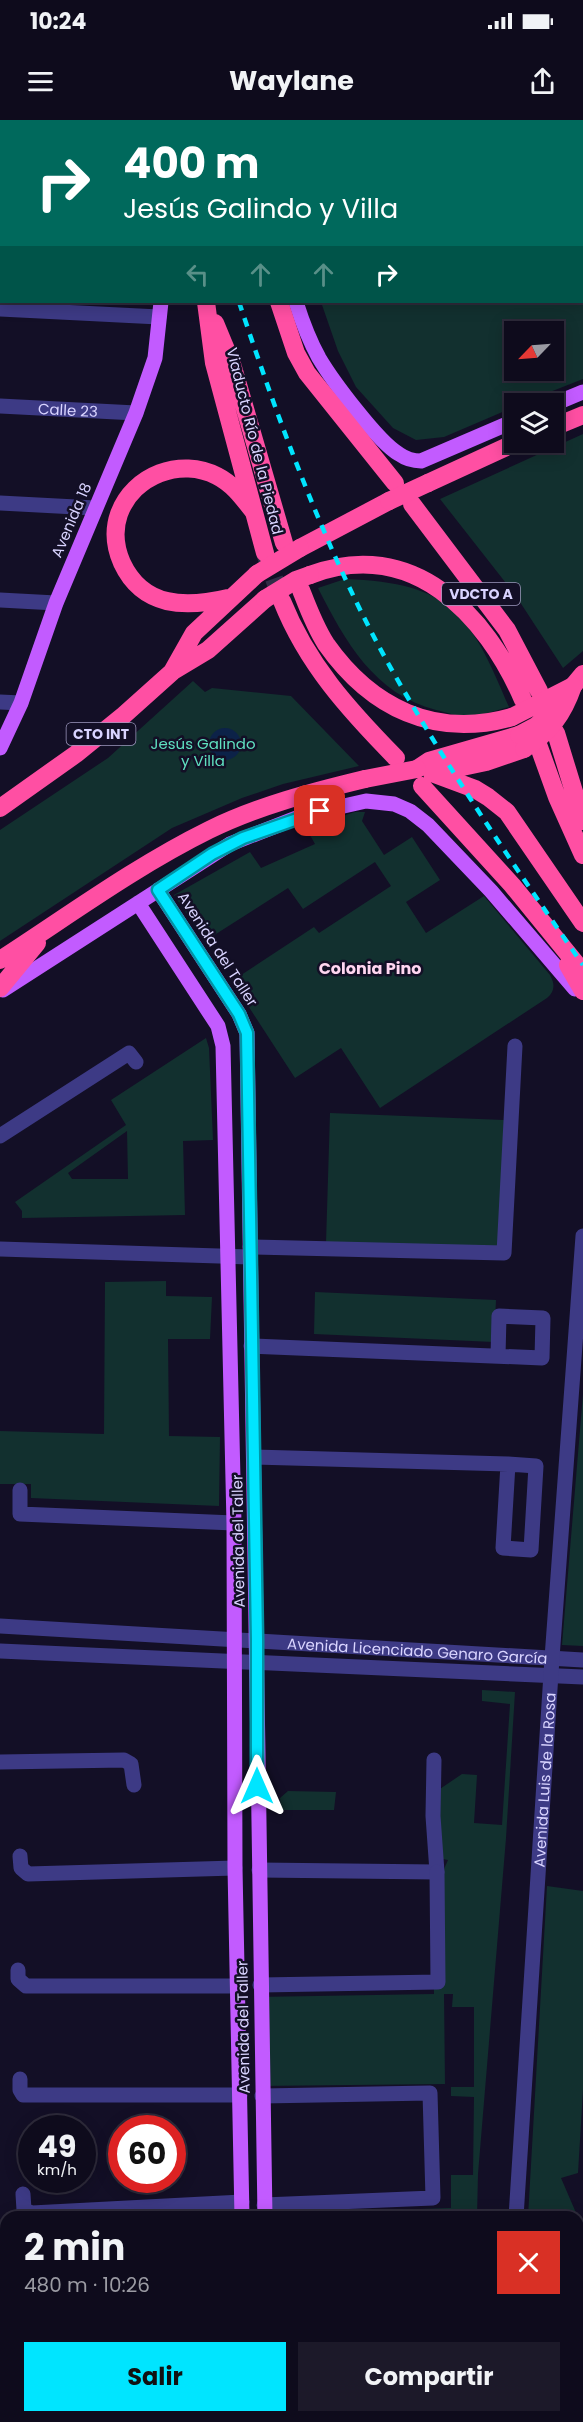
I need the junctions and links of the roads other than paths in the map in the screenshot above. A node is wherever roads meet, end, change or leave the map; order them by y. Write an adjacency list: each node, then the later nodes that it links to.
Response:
1 (206, 303): 19 (highway, Viaducto Río de la Piedad)
2 (206, 303): 20 (highway)
3 (279, 303): 15 (highway)
4 (296, 303): 13 (main road)
5 (0, 309): 6 (street)
6 (160, 309): 10 (main road, Avenida 18)
7 (583, 392): 8 (main road)
8 (564, 400)
9 (0, 406): 10 (street, Calle 23)
10 (136, 413): 18 (main road, Avenida 18)
11 (583, 415): 12 (highway)
12 (564, 423)
13 (504, 425)
14 (504, 448): 20 (highway, CTO INT, bridge)
15 (395, 483)
16 (0, 503): 18 (street)
17 (412, 504): 22 (highway, VDCTO A)
18 (95, 508): 26 (main road, Avenida 18)
19 (253, 511): 21 (highway, Viaducto Río de la Piedad); 23 (highway)
20 (292, 546): 23 (highway, CTO INT, bridge)
21 (265, 553)
22 (305, 582): 25 (highway, bridge); 28 (highway, bridge)
23 (230, 598): 27 (highway, CTO INT)
24 (0, 600): 26 (street)
25 (274, 600): 27 (highway); 34 (highway)
26 (56, 603): 30 (main road, Avenida 18)
27 (172, 672): 36 (highway, CTO INT)
28 (578, 680): 32 (highway, bridge)
29 (0, 702): 30 (street)
30 (21, 703): 33 (main road, Avenida 18)
31 (556, 733): 37 (highway)
32 (528, 744): 35 (highway); 38 (highway)
33 (0, 747)
34 (396, 758)
35 (424, 776): 41 (highway); 42 (highway, bridge); 43 (highway)
36 (0, 808)
37 (583, 820)
38 (583, 855)
39 (158, 890): 40 (main road); 48 (main road); 54 (main road, Avenida del Taller)
40 (138, 903): 46 (main road); 55 (main road, Avenida del Taller)
41 (583, 923)
42 (49, 928): 44 (highway); 46 (highway)
43 (551, 934): 45 (highway); 47 (highway)
44 (0, 960)
45 (583, 972)
46 (0, 990)
47 (583, 991)
48 (583, 997)
49 (515, 1046): 54 (street)
50 (136, 1062): 51 (street)
51 (0, 1136)
52 (583, 1236): 68 (street, Avenida Luis de la Rosa)
53 (0, 1249): 55 (street)
54 (250, 1252): 55 (street); 56 (main road, Avenida del Taller)
55 (227, 1256): 59 (main road, Avenida del Taller)
56 (250, 1346): 57 (street); 58 (main road, Avenida del Taller)
57 (498, 1356)
58 (253, 1404): 59 (main road); 60 (main road, Avenida del Taller)
59 (231, 1405): 63 (main road, Avenida del Taller)
60 (254, 1457): 61 (street); 66 (main road, Avenida del Taller)
61 (508, 1464): 61 (street)
62 (20, 1490): 63 (street)
63 (234, 1523): 65 (main road, Avenida del Taller)
64 (0, 1626): 65 (street, Avenida Licenciado Genaro García)
65 (235, 1638): 66 (street, Avenida Licenciado Genaro García); 70 (main road, Avenida del Taller)
66 (257, 1639): 68 (street, Avenida Licenciado Genaro García); 71 (main road, Avenida del Taller)
67 (0, 1650): 70 (street, Avenida Licenciado Genaro García)
68 (552, 1658): 69 (street, Avenida Licenciado Genaro García); 72 (street, Avenida Luis de la Rosa)
69 (583, 1660)
70 (236, 1662): 71 (street, Avenida Licenciado Genaro García); 78 (main road, Avenida del Taller)
71 (257, 1662): 72 (street, Avenida Licenciado Genaro García); 79 (main road, Avenida del Taller)
72 (551, 1676): 73 (street, Avenida Licenciado Genaro García); 94 (street, Avenida Luis de la Rosa)
73 (583, 1677)
74 (434, 1760): 80 (street)
75 (0, 1762): 76 (street)
76 (134, 1785)
77 (20, 1856): 78 (street)
78 (235, 1868): 83 (main road, Avenida del Taller)
79 (259, 1870): 80 (street); 82 (main road, Avenida del Taller)
80 (437, 1872): 82 (street)
81 (18, 1970): 83 (street)
82 (260, 1985): 85 (main road, Avenida del Taller)
83 (239, 1986): 84 (main road, Avenida del Taller)
84 (239, 2031): 85 (main road); 87 (main road, Avenida del Taller)
85 (261, 2031): 88 (main road, Avenida del Taller)
86 (20, 2079): 87 (street)
87 (240, 2095): 90 (main road, Avenida del Taller)
88 (262, 2096): 93 (main road, Avenida del Taller); 93 (street)
89 (23, 2194): 91 (street)
90 (242, 2210): 92 (street)
91 (27, 2211)
92 (172, 2211)
93 (265, 2211)
94 (516, 2211)

